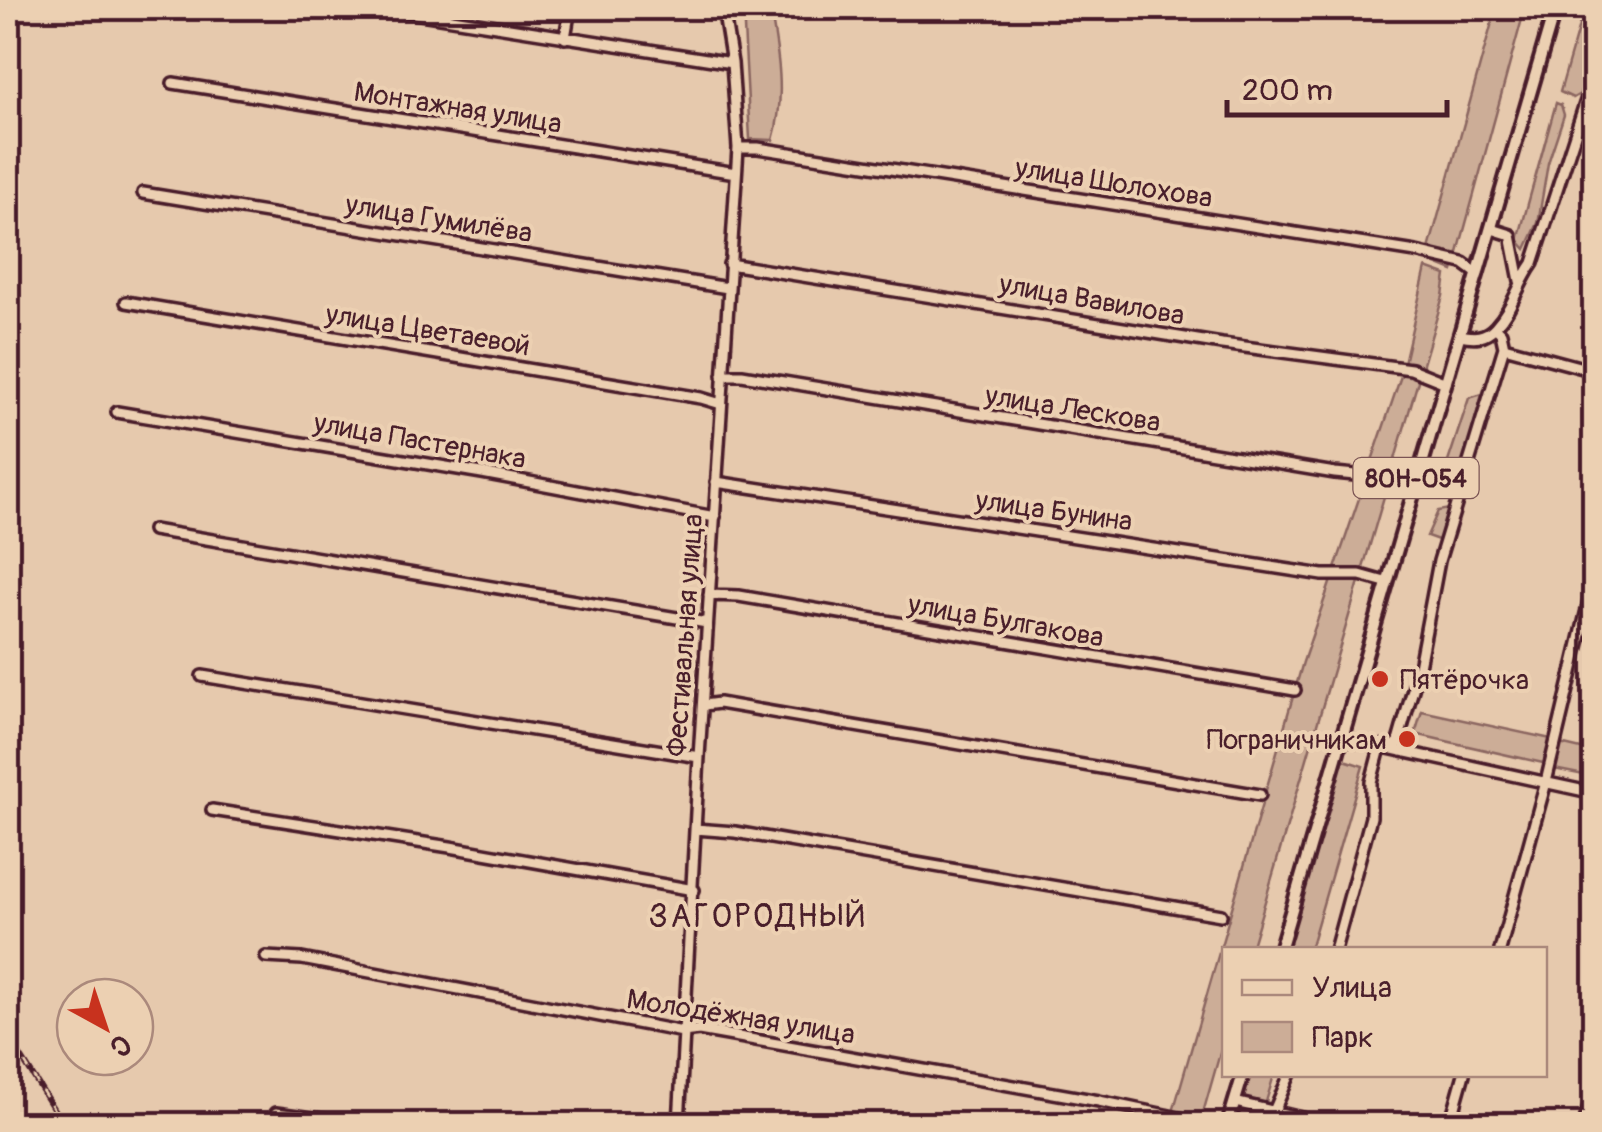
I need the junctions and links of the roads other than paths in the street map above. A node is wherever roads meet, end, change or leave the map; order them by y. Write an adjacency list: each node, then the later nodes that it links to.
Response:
1 (382, 8): 5 (street)
2 (570, 8): 5 (street)
3 (723, 8): 6 (street, Фестивальная улица)
4 (1555, 8): 12 (main road, 80Н-054)
5 (565, 38): 6 (street)
6 (732, 63): 9 (street, Фестивальная улица)
7 (1594, 76): 15 (street)
8 (173, 84): 10 (street, Монтажная улица)
9 (738, 148): 10 (street, Фестивальная улица); 14 (street, улица Шолохова)
10 (736, 174): 13 (street, Фестивальная улица)
11 (143, 194): 16 (street, улица Гумилёва)
12 (1492, 229): 14 (main road, 80Н-054); 15 (street)
13 (730, 264): 16 (street, Фестивальная улица); 23 (street, улица Вавилова)
14 (1478, 274): 19 (main road, 80Н-054)
15 (1520, 280): 18 (street)
16 (728, 288): 22 (street, Фестивальная улица)
17 (126, 302): 24 (street, улица Цветаевой)
18 (1496, 327): 19 (street); 20 (street)
19 (1460, 335): 23 (main road, 80Н-054)
20 (1504, 346): 21 (street); 28 (street)
21 (1594, 371)
22 (724, 375): 24 (street, Фестивальная улица); 26 (street, улица Лескова)
23 (1446, 383): 26 (main road, 80Н-054)
24 (721, 404): 27 (street, Фестивальная улица)
25 (117, 412): 29 (street, улица Пастернака)
26 (1416, 476): 28 (street, улица Лескова); 32 (main road, 80Н-054)
27 (716, 482): 29 (street, Фестивальная улица); 32 (street, улица Бунина)
28 (1460, 490): 39 (street)
29 (715, 517): 33 (street, Фестивальная улица)
30 (153, 530): 34 (street)
31 (1594, 580): 41 (street)
32 (1385, 582): 38 (main road, 80Н-054)
33 (709, 596): 34 (street, Фестивальная улица); 36 (street, улица Булгакова)
34 (707, 623): 37 (street, Фестивальная улица)
35 (202, 676): 40 (street)
36 (1295, 690)
37 (704, 706): 40 (street, Фестивальная улица); 43 (street)
38 (1342, 738): 39 (street); 48 (main road, 80Н-054)
39 (1380, 748): 41 (street); 49 (street)
40 (698, 757): 45 (street, Фестивальная улица)
41 (1546, 782): 42 (street); 50 (street)
42 (1594, 793)
43 (1260, 795)
44 (212, 810): 46 (street)
45 (695, 830): 46 (street, Фестивальная улица); 47 (street)
46 (694, 890): 52 (street, Фестивальная улица)
47 (1221, 915)
48 (1281, 947)
49 (1336, 947)
50 (1501, 947)
51 (266, 957): 52 (street, Молодёжная улица)
52 (682, 1032): 61 (street, Фестивальная улица); 62 (street, Молодёжная улица)
53 (1242, 1077): 57 (main road)
54 (1289, 1077): 58 (street)
55 (1463, 1077): 66 (street)
56 (1594, 1089): 67 (street)
57 (1235, 1102): 58 (street); 63 (main road)
58 (1274, 1111): 64 (street); 65 (street)
59 (276, 1113): 60 (street)
60 (358, 1124)
61 (679, 1124)
62 (1208, 1124)
63 (1228, 1124)
64 (1274, 1124)
65 (1326, 1124)
66 (1450, 1124)
67 (1584, 1124)

